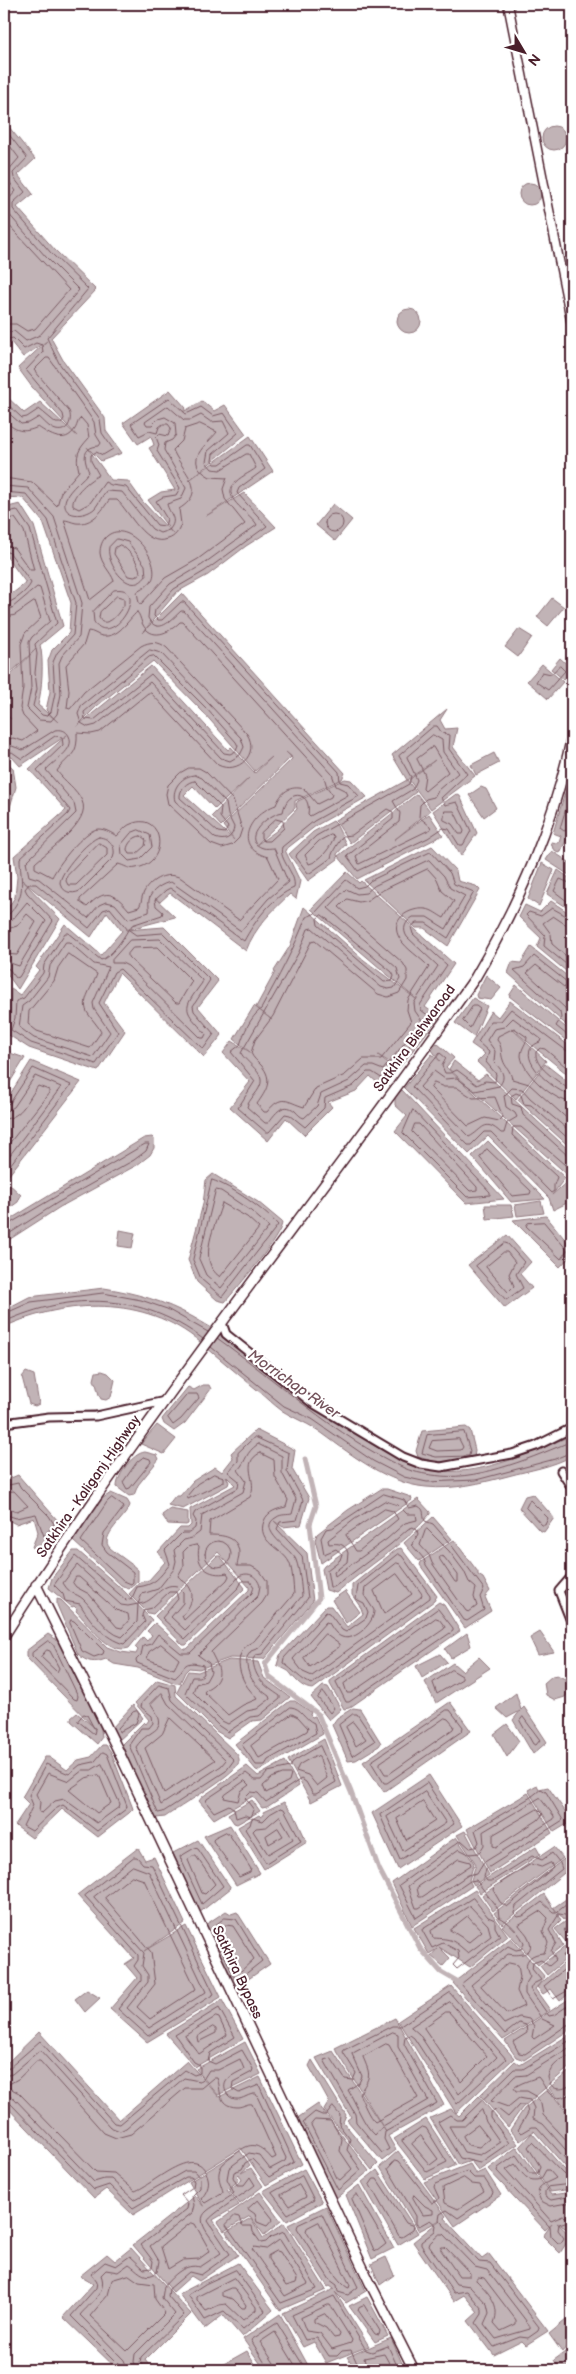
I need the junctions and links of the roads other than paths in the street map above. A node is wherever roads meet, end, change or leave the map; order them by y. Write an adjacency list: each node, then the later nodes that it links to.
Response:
1 (508, 4): 2 (main road)
2 (572, 325)
3 (572, 736): 4 (highway, Satkhira Bishwaroad)
4 (221, 1324): 5 (highway, Satkhira Bishwaroad); 8 (street)
5 (199, 1354): 6 (highway, Satkhira - Kaliganj Highway)
6 (165, 1401): 7 (street); 12 (highway, Satkhira - Kaliganj Highway)
7 (4, 1423)
8 (572, 1428)
9 (560, 1471): 10 (street)
10 (572, 1488)
11 (572, 1576): 13 (street)
12 (36, 1585): 14 (highway, Satkhira - Kaliganj Highway); 15 (highway, Satkhira Bypass)
13 (572, 1624)
14 (4, 1636)
15 (414, 2370)

